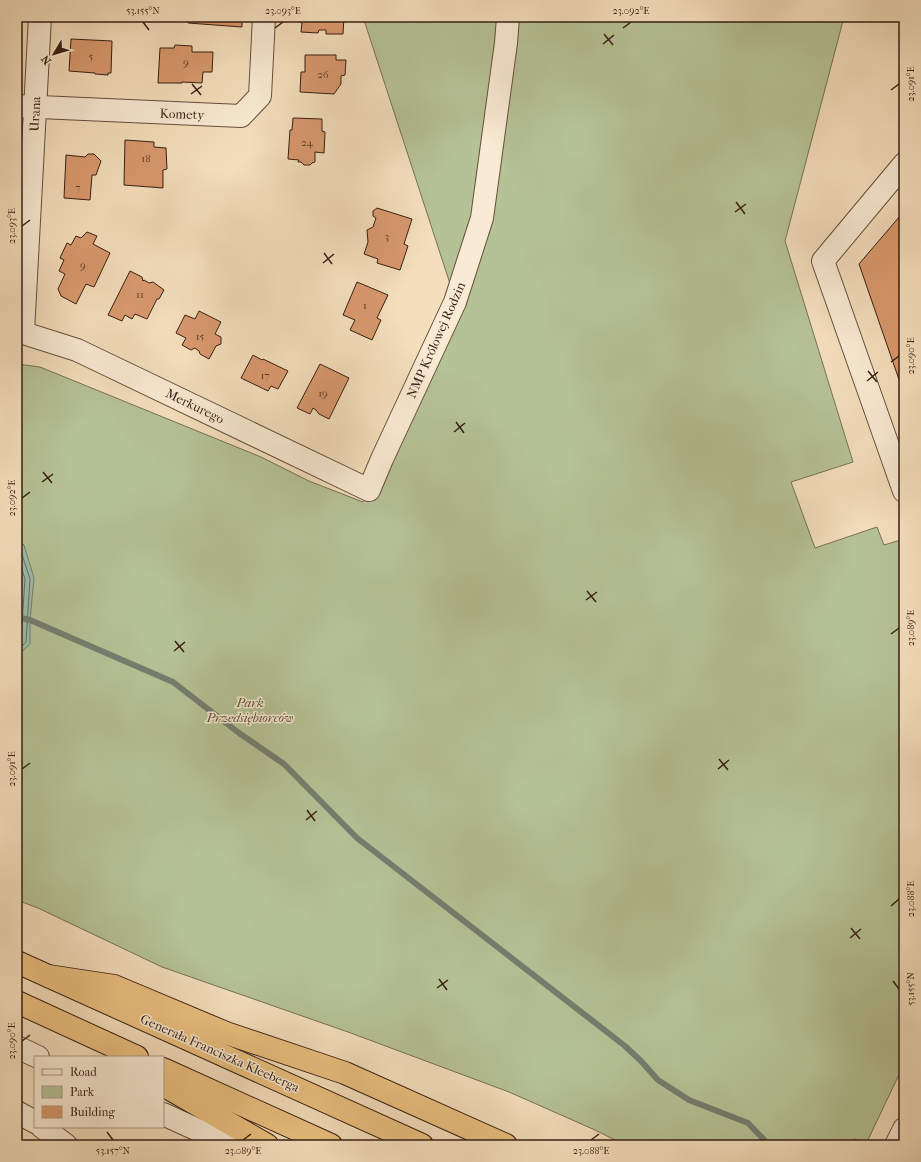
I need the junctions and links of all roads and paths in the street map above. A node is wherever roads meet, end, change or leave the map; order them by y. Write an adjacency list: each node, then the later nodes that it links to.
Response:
1 (40, 17): 4 (street, Urana)
2 (264, 17): 4 (street, Komety)
3 (508, 17): 7 (street, NMP Królowej Rodzin)
4 (26, 107): 6 (street, Urana)
5 (904, 164): 8 (street)
6 (20, 331): 7 (street, Merkurego)
7 (369, 490)
8 (904, 491)
9 (17, 962): 10 (highway, Generała Franciszka Kleeberga)
10 (48, 976): 28 (highway, Generała Franciszka Kleeberga); 29 (highway)
11 (17, 1002): 12 (highway)
12 (46, 1015): 15 (highway); 16 (highway)
13 (17, 1047): 14 (street)
14 (36, 1056)
15 (114, 1056)
16 (135, 1056)
17 (164, 1069): 27 (highway)
18 (164, 1086): 26 (highway)
19 (17, 1112): 21 (street)
20 (164, 1114): 25 (street)
21 (34, 1121)
22 (43, 1128): 24 (street)
23 (904, 1129): 30 (street)
24 (66, 1145)
25 (231, 1145)
26 (267, 1145)
27 (331, 1145)
28 (422, 1145)
29 (506, 1145)
30 (896, 1145)

